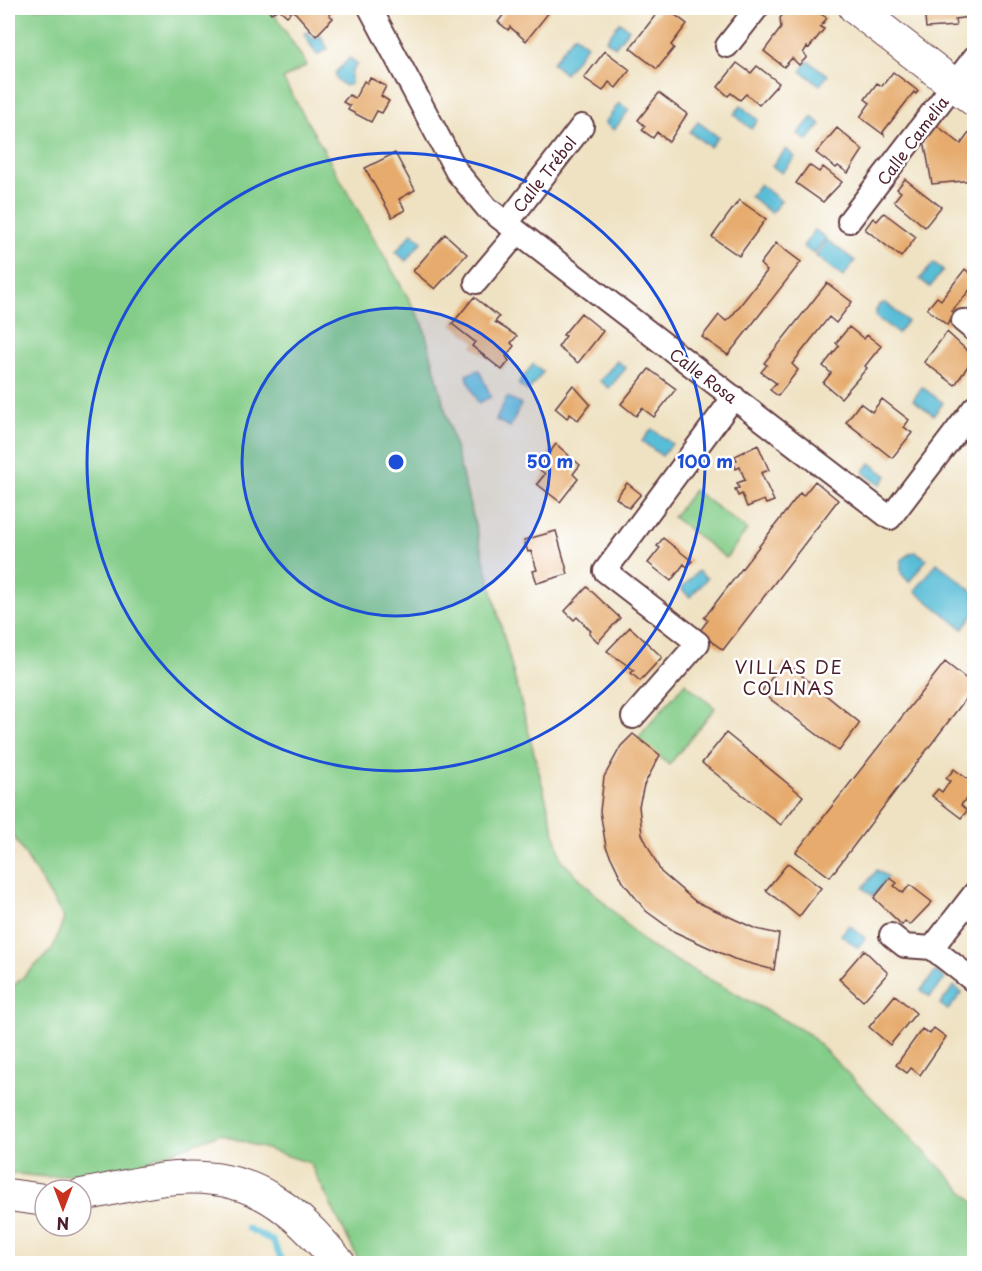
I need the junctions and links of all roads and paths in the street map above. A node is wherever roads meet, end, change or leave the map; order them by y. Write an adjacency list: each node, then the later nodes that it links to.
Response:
1 (370, 8): 9 (street, Calle Rosa)
2 (757, 8): 4 (street)
3 (855, 8): 6 (street)
4 (727, 46)
5 (975, 58): 6 (street, Calle Camelia)
6 (964, 92): 8 (street, Calle Camelia)
7 (582, 126): 9 (street, Calle Trébol)
8 (849, 221)
9 (512, 227): 10 (street); 11 (street, Calle Rosa)
10 (476, 282)
11 (734, 397): 12 (street, Calle Rosa); 13 (street)
12 (972, 415)
13 (633, 717)
14 (975, 894): 16 (street)
15 (891, 935): 16 (street)
16 (932, 948): 17 (street)
17 (975, 981)
18 (93, 1193): 21 (street)
19 (8, 1196): 20 (street)
20 (33, 1199)
21 (340, 1263)

